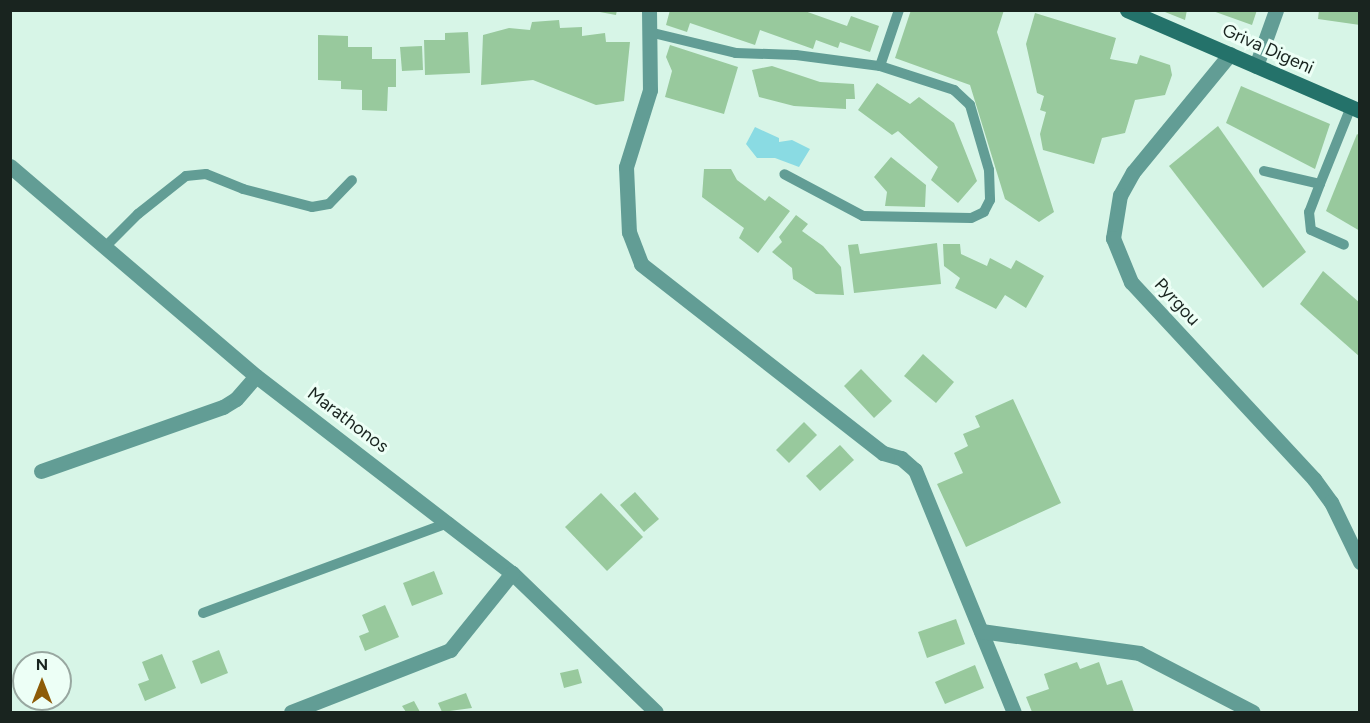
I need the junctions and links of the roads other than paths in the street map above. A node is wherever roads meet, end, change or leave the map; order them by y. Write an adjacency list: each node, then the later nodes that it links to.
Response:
1 (649, 10): 5 (street)
2 (899, 10): 7 (lane)
3 (1127, 10): 6 (main road, Griva Digeni)
4 (1276, 10): 8 (street)
5 (649, 32): 7 (lane); 23 (street)
6 (1230, 54): 8 (main road, Griva Digeni); 20 (street, Pyrgou)
7 (880, 66): 12 (lane)
8 (1256, 66): 9 (main road, Griva Digeni)
9 (1355, 109): 14 (lane)
10 (10, 166): 16 (street, Marathonos)
11 (1264, 171): 14 (lane)
12 (784, 174)
13 (352, 180): 16 (lane)
14 (1320, 184): 15 (lane)
15 (1344, 245)
16 (104, 248): 17 (street, Marathonos)
17 (256, 376): 18 (street); 19 (street, Marathonos)
18 (41, 471)
19 (450, 522): 21 (street, Marathonos); 22 (lane)
20 (1359, 562)
21 (512, 573): 24 (street); 25 (street, Marathonos)
22 (203, 612)
23 (981, 632): 26 (street); 27 (street)
24 (291, 712)
25 (656, 712)
26 (1014, 712)
27 (1253, 712)

